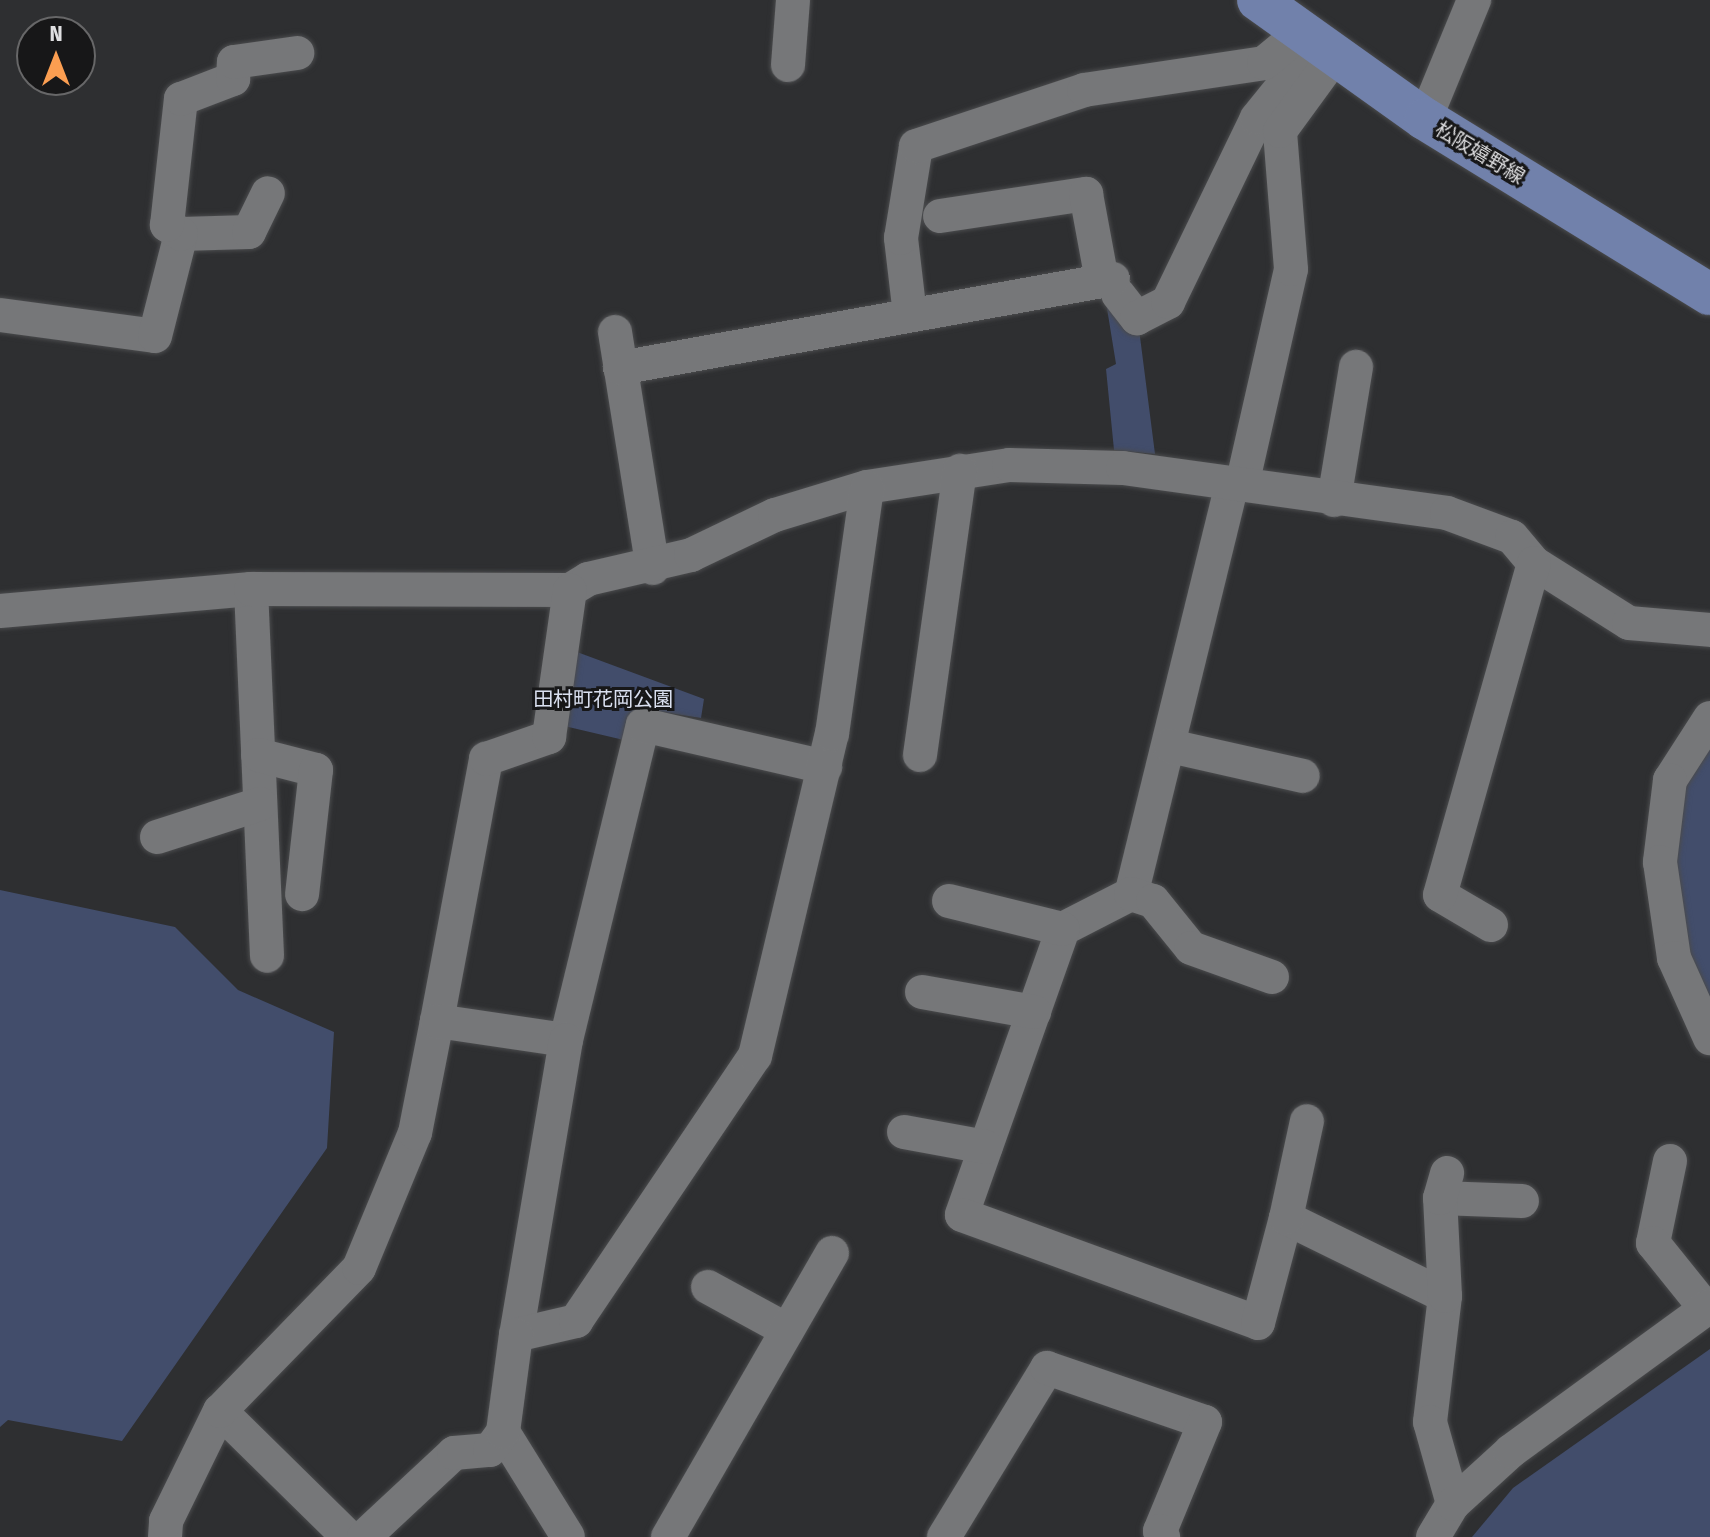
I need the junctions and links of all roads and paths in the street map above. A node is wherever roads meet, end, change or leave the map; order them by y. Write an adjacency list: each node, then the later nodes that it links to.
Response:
1 (793, 0): 6 (street)
2 (1258, 0): 4 (main road, 松阪嬉野線)
3 (1474, 0): 7 (street)
4 (1317, 45): 7 (main road, 松阪嬉野線); 11 (street); 14 (street); 19 (street)
5 (297, 53): 10 (street)
6 (788, 65)
7 (1425, 119): 12 (main road, 松阪嬉野線)
8 (268, 193): 10 (street)
9 (940, 216): 11 (street)
10 (181, 234): 13 (street)
11 (1111, 284): 14 (street)
12 (1710, 294)
13 (0, 315)
14 (910, 315): 17 (street)
15 (615, 332): 17 (street)
16 (1356, 367): 21 (street)
17 (620, 368): 23 (street)
18 (960, 471): 19 (street); 20 (street); 31 (street)
19 (1237, 485): 21 (street); 29 (street)
20 (867, 487): 23 (street); 32 (street)
21 (1334, 500): 22 (street)
22 (1534, 563): 27 (street); 39 (street)
23 (653, 568): 25 (street)
24 (251, 589): 25 (street); 26 (street); 30 (street)
25 (570, 590): 45 (street)
26 (0, 611)
27 (1710, 630)
28 (1710, 718): 46 (street)
29 (1170, 746): 33 (street); 37 (street)
30 (258, 755): 34 (street); 36 (street)
31 (920, 755)
32 (825, 767): 47 (street); 59 (street)
33 (1303, 776)
34 (260, 804): 35 (street); 41 (street)
35 (157, 837)
36 (302, 894)
37 (1131, 894): 40 (street); 42 (street)
38 (949, 901): 40 (street)
39 (1491, 925)
40 (1063, 929): 44 (street)
41 (267, 956)
42 (1272, 977)
43 (922, 992): 44 (street)
44 (1034, 1012): 50 (street)
45 (437, 1021): 47 (street); 60 (street)
46 (1710, 1038)
47 (566, 1040): 59 (street)
48 (1307, 1121): 53 (street)
49 (904, 1132): 50 (street)
50 (986, 1147): 53 (street)
51 (1670, 1161): 57 (street)
52 (1522, 1201): 56 (street)
53 (1286, 1218): 56 (street)
54 (832, 1253): 58 (street)
55 (708, 1287): 58 (street)
56 (1445, 1296): 62 (street)
57 (1708, 1307): 62 (street)
58 (787, 1330): 68 (street)
59 (516, 1335): 61 (street)
60 (220, 1411): 64 (street); 65 (street)
61 (503, 1432): 66 (street); 67 (street)
62 (1453, 1504): 70 (street)
63 (1157, 1535): 69 (street)
64 (165, 1537)
65 (348, 1537)
66 (364, 1537)
67 (568, 1537)
68 (668, 1537)
69 (944, 1537)
70 (1433, 1537)

